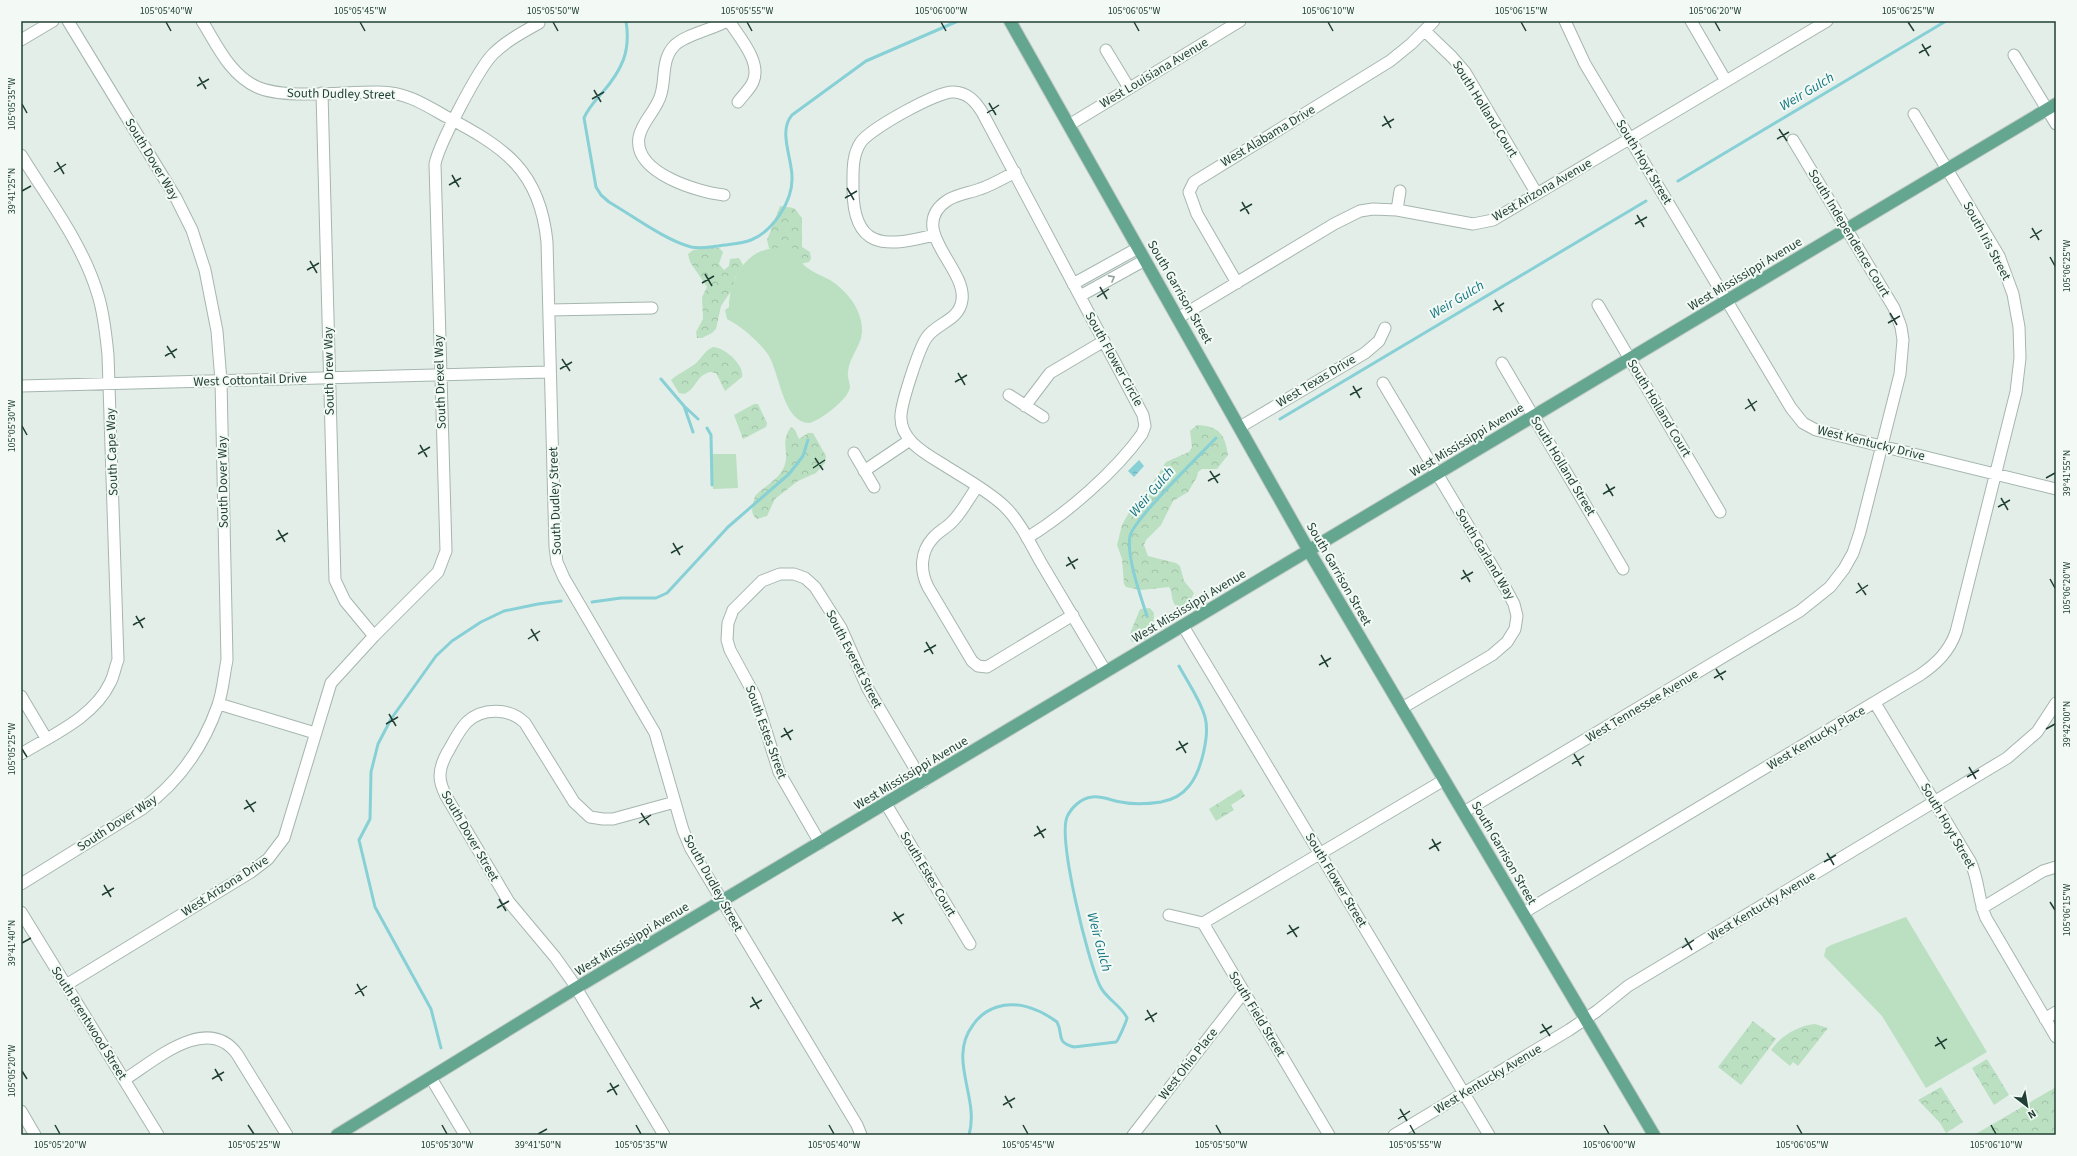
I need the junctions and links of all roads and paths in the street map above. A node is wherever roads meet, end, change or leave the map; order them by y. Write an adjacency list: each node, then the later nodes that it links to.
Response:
1 (53, 21): 13 (street)
2 (68, 21): 53 (street, South Dover Way)
3 (202, 21): 18 (street, South Dudley Street)
4 (728, 21): 19 (street); 32 (street)
5 (1010, 21): 24 (main road, South Garrison Street)
6 (1240, 21): 17 (street, West Louisiana Avenue)
7 (1434, 21): 12 (street, West Alabama Drive)
8 (1565, 21): 25 (street, South Hoyt Street)
9 (1691, 21): 16 (street)
10 (1823, 22): 16 (street, West Arizona Avenue)
11 (539, 23): 22 (street, South Drexel Way)
12 (1425, 31): 31 (street, South Holland Court); 38 (street, West Alabama Drive)
13 (21, 40)
14 (1106, 50): 17 (street)
15 (2014, 55): 20 (street)
16 (1726, 81): 25 (street, West Arizona Avenue)
17 (1129, 88): 24 (street, West Louisiana Avenue)
18 (322, 93): 22 (street, South Dudley Street); 52 (street, South Drew Way)
19 (738, 102)
20 (2052, 107): 23 (street); 28 (main road, West Mississippi Avenue)
21 (1914, 114): 28 (street, South Iris Street)
22 (455, 121): 44 (street, South Dudley Street); 51 (street, South Drexel Way)
23 (2056, 124)
24 (1069, 125): 36 (main road, South Garrison Street)
25 (1630, 138): 31 (street, West Arizona Avenue); 41 (street, South Hoyt Street)
26 (1793, 140): 34 (street, South Independence Court)
27 (21, 155): 55 (street, South Cape Way)
28 (1947, 169): 34 (main road, West Mississippi Avenue); 67 (street, South Iris Street)
29 (1015, 172): 35 (street); 35 (street, South Flower Circle); 39 (street, South Flower Circle)
30 (1400, 191): 33 (street)
31 (1537, 194): 33 (street, West Arizona Avenue)
32 (724, 195)
33 (1397, 210): 38 (street, West Arizona Avenue)
34 (1846, 229): 41 (main road, West Mississippi Avenue); 63 (street, South Independence Court)
35 (934, 235): 62 (street)
36 (1138, 248): 37 (main road, South Garrison Street); 39 (street)
37 (1145, 260): 40 (street, South Flower Circle, one-way to 37); 45 (main road, South Garrison Street)
38 (1237, 283): 45 (street, West Arizona Avenue)
39 (1073, 284): 40 (street, South Flower Circle)
40 (1080, 296): 47 (street, South Flower Circle)
41 (1727, 301): 48 (main road, West Mississippi Avenue); 63 (street, West Kentucky Drive)
42 (1598, 305): 48 (street, South Holland Court)
43 (652, 308): 44 (street)
44 (549, 310): 50 (street, South Dudley Street)
45 (1178, 318): 61 (main road, South Garrison Street)
46 (1385, 328): 61 (street, West Texas Drive)
47 (1104, 341): 58 (street); 72 (street, South Flower Circle)
48 (1630, 359): 59 (main road, West Mississippi Avenue); 71 (street, South Holland Court)
49 (1502, 363): 59 (street, South Holland Street)
50 (550, 372): 51 (street, West Cottontail Drive); 90 (street, South Dudley Street)
51 (440, 375): 52 (street, West Cottontail Drive); 78 (street, South Drexel Way)
52 (330, 378): 53 (street, West Cottontail Drive); 78 (street, South Drew Way)
53 (221, 381): 55 (street, West Cottontail Drive); 83 (street, South Dover Way)
54 (1383, 383): 66 (street, South Garland Way)
55 (110, 384): 56 (street, West Cottontail Drive); 86 (street, South Cape Way)
56 (21, 386)
57 (1009, 395): 58 (street)
58 (1025, 406): 60 (street)
59 (1533, 416): 66 (main road, West Mississippi Avenue); 74 (street, South Holland Street)
60 (1043, 417)
61 (1240, 427): 73 (main road, South Garrison Street)
62 (910, 440): 65 (street); 69 (street)
63 (1882, 446): 67 (street, West Kentucky Drive); 93 (street, West Tennessee Avenue)
64 (854, 453): 65 (street)
65 (864, 470): 68 (street)
66 (1437, 474): 73 (main road, West Mississippi Avenue); 84 (street, South Garland Way)
67 (1996, 474): 70 (street, West Kentucky Drive); 81 (street, West Kentucky Place)
68 (874, 487)
69 (977, 487): 72 (street); 76 (street)
70 (2056, 489)
71 (1720, 512)
72 (1027, 538): 76 (street)
73 (1309, 551): 77 (main road, West Mississippi Avenue); 84 (main road, South Garrison Street)
74 (1623, 569)
75 (762, 581): 89 (street, South Everett Street); 94 (street, South Estes Street)
76 (1073, 616): 79 (street)
77 (1184, 626): 79 (main road, West Mississippi Avenue); 95 (street, South Flower Street)
78 (374, 636): 85 (street, South Drexel Way)
79 (1106, 672): 89 (main road, West Mississippi Avenue)
80 (21, 696): 86 (street)
81 (1875, 703): 91 (street, South Hoyt Street); 101 (street, West Kentucky Place)
82 (2056, 703): 91 (street, West Kentucky Avenue)
83 (219, 704): 85 (street); 97 (street, South Dover Way)
84 (1402, 708): 88 (main road, South Garrison Street)
85 (315, 732): 105 (street, West Arizona Drive)
86 (46, 738): 87 (street, South Cape Way)
87 (21, 754)
88 (1444, 780): 93 (main road, South Garrison Street); 95 (street)
89 (923, 782): 92 (main road, West Mississippi Avenue)
90 (675, 802): 98 (street, South Dudley Street); 106 (street, South Dover Street)
91 (1934, 802): 99 (street, South Hoyt Street); 109 (street, West Kentucky Avenue)
92 (886, 804): 94 (main road, West Mississippi Avenue); 104 (street, South Estes Court)
93 (1464, 812): 101 (main road, South Garrison Street)
94 (820, 843): 98 (main road, West Mississippi Avenue)
95 (1320, 854): 103 (street); 114 (street, South Flower Street)
96 (2056, 867): 99 (street)
97 (21, 884)
98 (722, 902): 106 (main road, West Mississippi Avenue); 122 (street, South Dudley Street)
99 (1982, 908): 110 (street, South Hoyt Street)
100 (21, 912): 105 (street, South Brentwood Street)
101 (1523, 913): 109 (main road, South Garrison Street)
102 (1169, 915): 103 (street)
103 (1203, 923): 107 (street, South Field Street)
104 (970, 944)
105 (66, 986): 113 (street, South Brentwood Street)
106 (576, 988): 112 (main road, West Mississippi Avenue); 121 (street, South Dover Street)
107 (1244, 992): 123 (street, West Ohio Place); 124 (street, South Field Street)
108 (2056, 1012): 110 (street)
109 (1585, 1019): 114 (street, West Kentucky Avenue); 127 (main road, South Garrison Street)
110 (2045, 1019): 111 (street, South Hoyt Street)
111 (2056, 1037)
112 (431, 1078): 119 (main road, West Mississippi Avenue); 120 (street)
113 (124, 1080): 117 (street, South Brentwood Street); 118 (street)
114 (1464, 1094): 125 (street, West Kentucky Avenue); 126 (street, South Flower Street)
115 (21, 1111): 116 (street)
116 (35, 1135)
117 (158, 1135)
118 (287, 1135)
119 (337, 1135)
120 (465, 1135)
121 (664, 1135)
122 (861, 1135)
123 (1133, 1135)
124 (1329, 1135)
125 (1394, 1135)
126 (1489, 1135)
127 (1654, 1135)

